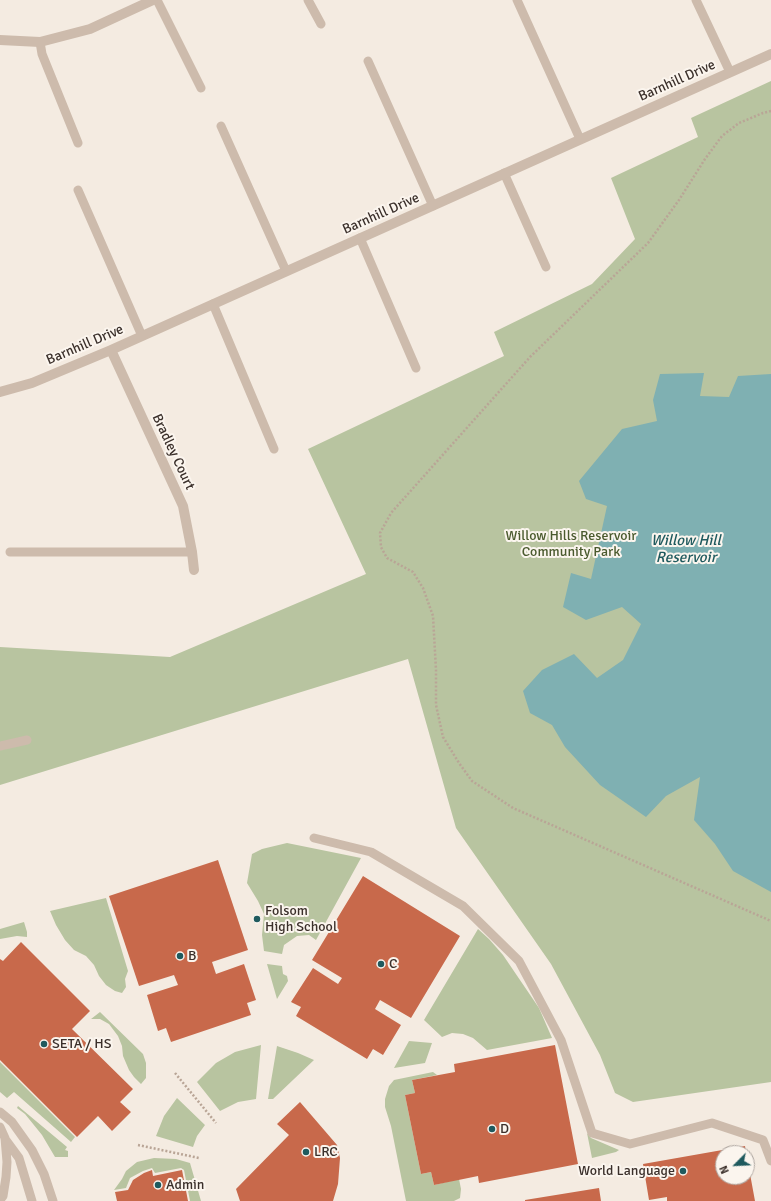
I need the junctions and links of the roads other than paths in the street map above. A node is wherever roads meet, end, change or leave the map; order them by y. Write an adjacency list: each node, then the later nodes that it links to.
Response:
1 (153, 0): 8 (street)
2 (157, 0): 12 (lane)
3 (308, 0): 6 (lane)
4 (517, 0): 14 (lane)
5 (696, 0): 11 (lane)
6 (321, 24)
7 (0, 40): 8 (street)
8 (40, 42): 15 (lane)
9 (771, 54): 11 (street, Barnhill Drive)
10 (368, 61): 18 (lane)
11 (730, 72): 14 (street, Barnhill Drive)
12 (201, 88)
13 (221, 126): 21 (lane)
14 (580, 139): 16 (street, Barnhill Drive)
15 (78, 143)
16 (504, 173): 18 (street, Barnhill Drive); 20 (lane)
17 (78, 190): 23 (lane)
18 (433, 206): 19 (street, Barnhill Drive)
19 (360, 238): 21 (street, Barnhill Drive); 25 (lane)
20 (546, 267)
21 (286, 271): 22 (street, Barnhill Drive)
22 (212, 304): 23 (street, Barnhill Drive); 27 (lane)
23 (142, 336): 24 (street, Barnhill Drive)
24 (111, 350): 26 (street, Barnhill Drive); 29 (street, Bradley Court)
25 (416, 368)
26 (0, 392)
27 (274, 449)
28 (10, 552): 29 (lane)
29 (192, 552): 30 (street, Bradley Court)
30 (194, 570)
31 (27, 740): 32 (lane)
32 (0, 746)
33 (314, 838): 37 (lane)
34 (0, 1112): 40 (lane)
35 (0, 1128): 36 (lane)
36 (5, 1138): 38 (lane); 39 (lane)
37 (771, 1161)
38 (0, 1200)
39 (32, 1201)
40 (53, 1201)

